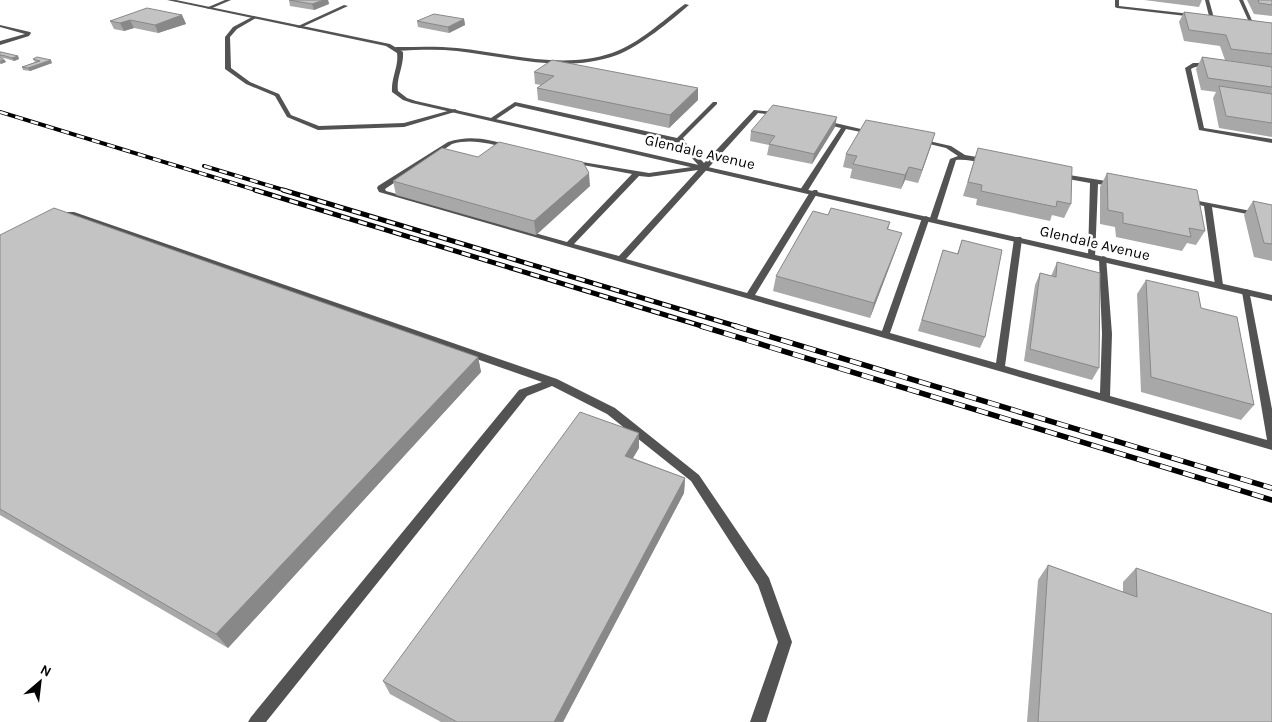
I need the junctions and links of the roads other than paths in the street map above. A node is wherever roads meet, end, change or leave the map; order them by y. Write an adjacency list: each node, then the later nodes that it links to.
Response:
1 (169, 0): 10 (street)
2 (229, 0): 10 (street)
3 (1068, 0): 4 (street)
4 (1083, 0)
5 (1117, 0): 12 (street)
6 (1207, 0): 12 (street)
7 (1241, 0): 15 (street)
8 (687, 5): 20 (street)
9 (346, 6): 18 (street)
10 (208, 8): 11 (street)
11 (254, 17): 18 (street); 23 (street)
12 (1212, 18): 13 (street)
13 (1220, 20)
14 (1236, 22): 15 (street)
15 (1252, 24): 16 (street)
16 (1262, 25)
17 (0, 26): 19 (street)
18 (298, 26): 20 (street)
19 (0, 43)
20 (396, 49): 23 (street, Glendale Avenue)
21 (1222, 66): 31 (street)
22 (715, 102): 30 (street)
23 (456, 111): 25 (street, Glendale Avenue)
24 (788, 115): 36 (street)
25 (493, 119): 30 (street); 36 (street, Glendale Avenue)
26 (816, 121): 27 (street)
27 (845, 126): 28 (street); 41 (street)
28 (883, 134)
29 (911, 139): 33 (street)
30 (681, 141): 36 (street)
31 (1272, 141)
32 (520, 149): 49 (street)
33 (963, 156): 35 (street); 46 (street)
34 (567, 160): 38 (street)
35 (994, 162)
36 (704, 167): 38 (street); 41 (street, Glendale Avenue); 52 (street)
37 (1049, 172): 39 (street)
38 (637, 173): 49 (street)
39 (1094, 181): 40 (street); 50 (street)
40 (1123, 187)
41 (804, 190): 42 (street, Glendale Avenue)
42 (814, 192): 46 (street, Glendale Avenue); 55 (street)
43 (1180, 198): 44 (street)
44 (1208, 204): 45 (street); 53 (street)
45 (1272, 217)
46 (929, 219): 48 (street, Glendale Avenue); 57 (street)
47 (53, 222): 59 (street)
48 (1018, 239): 50 (street, Glendale Avenue); 58 (street)
49 (568, 245): 52 (street)
50 (1092, 256): 51 (street, Glendale Avenue)
51 (1103, 259): 53 (street, Glendale Avenue); 60 (street)
52 (620, 260): 55 (street)
53 (1219, 286): 54 (street, Glendale Avenue)
54 (1246, 292): 56 (street, Glendale Avenue); 61 (street)
55 (749, 297): 57 (street)
56 (1272, 298)
57 (886, 335): 58 (street)
58 (1000, 369): 60 (street)
59 (552, 382): 63 (street); 64 (street)
60 (1105, 397): 62 (street)
61 (1272, 439)
62 (1272, 446)
63 (256, 722)
64 (758, 722)

